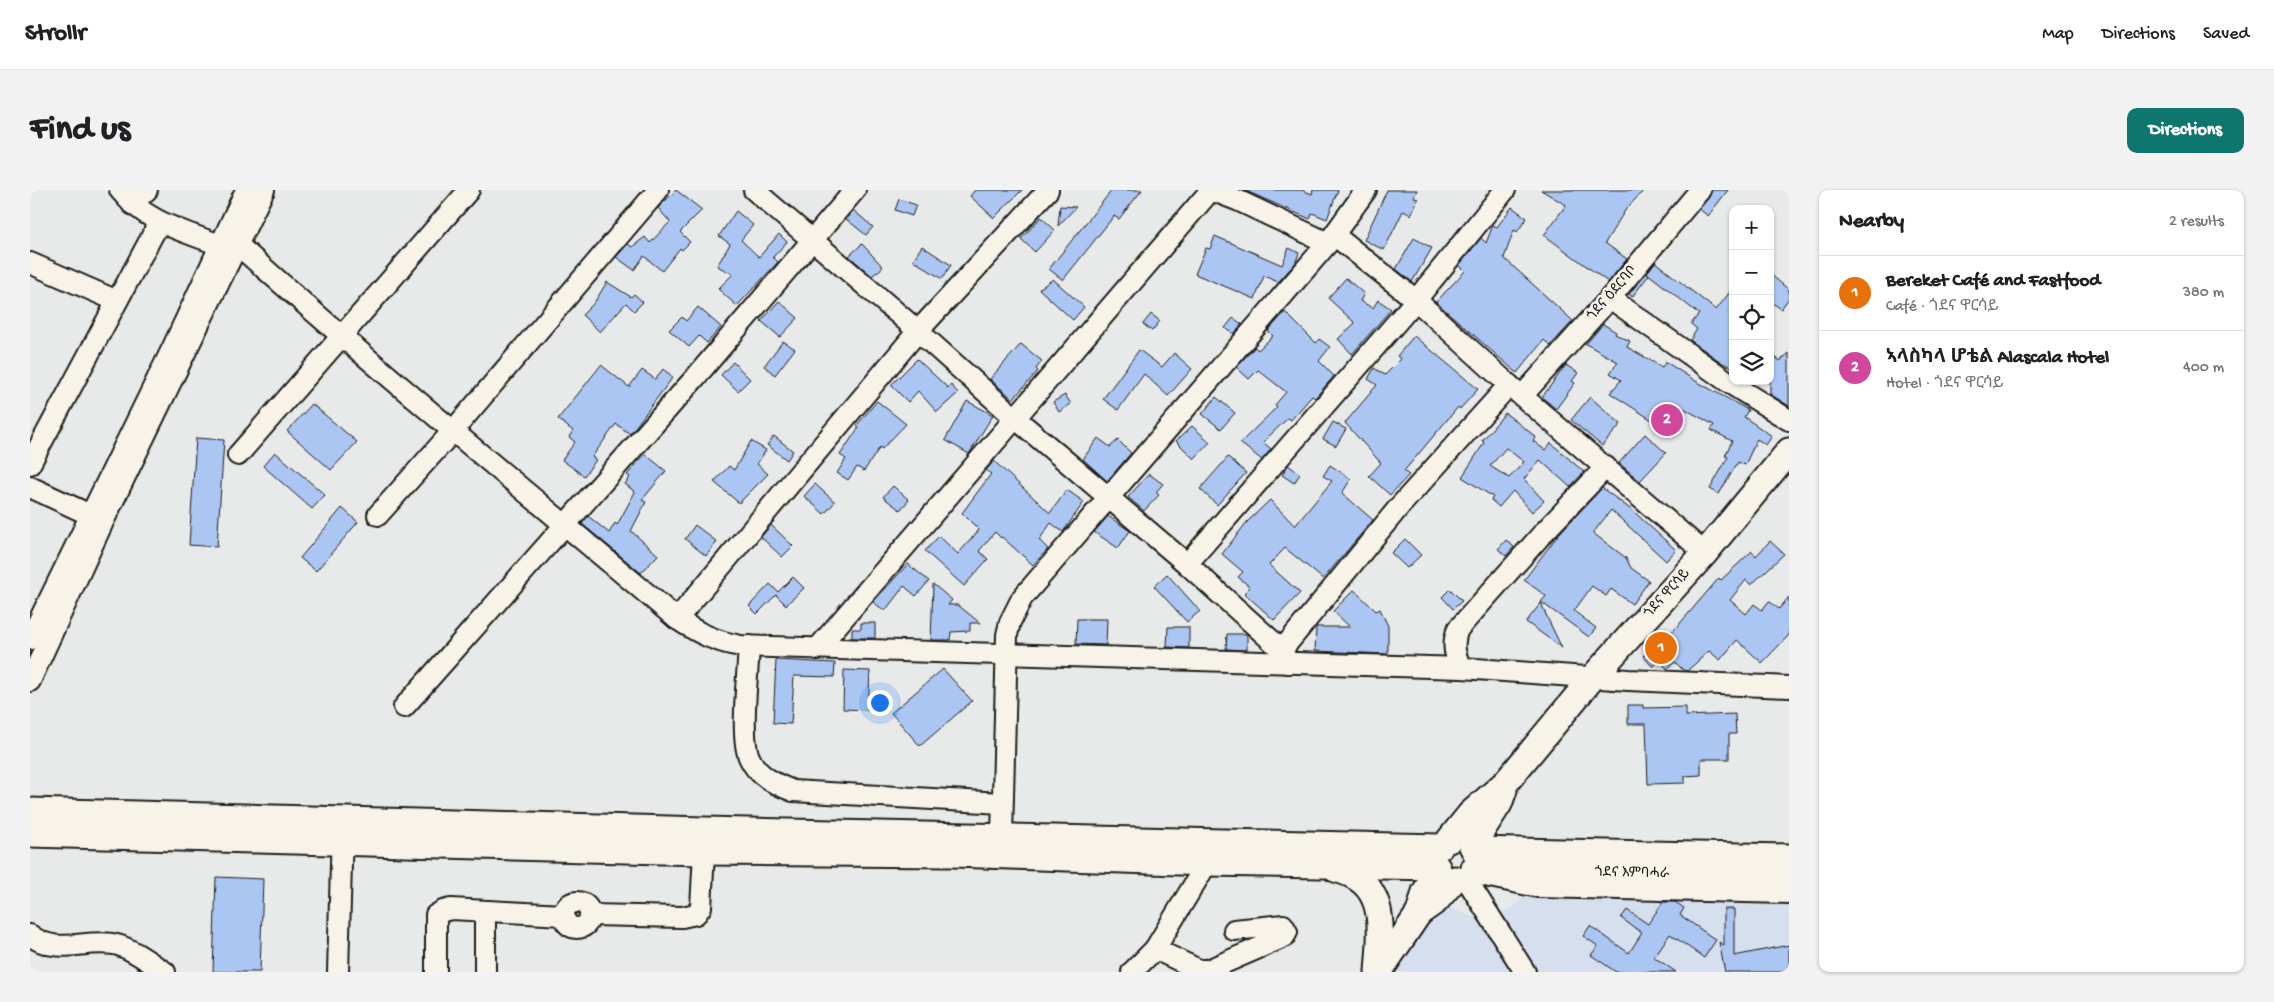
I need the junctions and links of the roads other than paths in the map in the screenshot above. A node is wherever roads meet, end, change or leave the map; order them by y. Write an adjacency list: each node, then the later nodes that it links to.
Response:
1 (147, 190): 12 (street)
2 (246, 190): 16 (street)
3 (264, 190): 16 (street)
4 (469, 190): 22 (street)
5 (658, 190): 26 (street)
6 (754, 190): 15 (street)
7 (855, 190): 15 (street)
8 (1048, 190): 21 (street)
9 (1366, 190): 14 (street)
10 (1506, 190): 19 (street)
11 (1700, 190): 18 (street, ጎደና ዕደርባቦ)
12 (126, 197): 13 (street)
13 (159, 223): 16 (street); 20 (street)
14 (1331, 239): 19 (street); 24 (street); 32 (street)
15 (813, 240): 21 (street); 35 (street)
16 (229, 245): 22 (street); 34 (street)
17 (30, 263): 20 (street)
18 (1610, 298): 23 (street, ጎደና ዕደርባቦ); 25 (street)
19 (1416, 300): 23 (street); 37 (street)
20 (117, 301): 29 (street)
21 (918, 331): 24 (street); 38 (street)
22 (340, 336): 26 (street); 28 (street)
23 (1516, 390): 30 (street); 43 (street, ጎደና ዕደርባቦ)
24 (1014, 418): 32 (street); 41 (street)
25 (1789, 420)
26 (452, 432): 33 (street); 35 (street)
27 (1789, 451): 36 (main road, ጎደና ዋርሳይ)
28 (238, 455)
29 (30, 464)
30 (1606, 467): 36 (street); 44 (street)
31 (30, 487): 34 (street)
32 (1109, 498): 37 (street); 42 (street)
33 (378, 514)
34 (96, 519): 39 (street); 46 (street)
35 (565, 525): 38 (street); 48 (street)
36 (1705, 552): 45 (main road, ጎደና ዋርሳይ)
37 (1187, 564): 43 (street)
38 (677, 620): 40 (street)
39 (30, 639)
40 (749, 646): 41 (street); 50 (street)
41 (817, 649): 42 (street)
42 (1006, 656): 43 (street); 50 (street)
43 (1285, 657): 44 (street)
44 (1462, 668): 45 (street)
45 (1593, 677): 47 (street); 49 (main road, ጎደና ዋርሳይ)
46 (30, 681)
47 (1789, 687)
48 (404, 707)
49 (1503, 792): 56 (main road); 59 (main road, ጎደና ዋርሳይ)
50 (1002, 803): 54 (street)
51 (35, 809): 52 (main road)
52 (342, 832): 53 (main road); 54 (main road); 55 (main road); 68 (street)
53 (30, 834)
54 (1002, 836): 57 (main road)
55 (704, 852): 57 (main road); 63 (street)
56 (1526, 852): 58 (main road, ጎደና እምባሓራ); 59 (main road, ጎደና እምባሓራ)
57 (1208, 853): 59 (main road); 60 (main road); 66 (street)
58 (1789, 857)
59 (1458, 862): 60 (main road); 61 (main road, ጎደና እምባሓራ); 62 (street); 72 (main road, ጎደና ዋርሳይ); 73 (street)
60 (1320, 866): 72 (main road)
61 (1789, 878)
62 (1789, 893)
63 (485, 911): 69 (street); 70 (street)
64 (1234, 930): 66 (street)
65 (30, 935): 67 (street)
66 (1155, 949): 71 (street)
67 (165, 972)
68 (338, 972)
69 (436, 972)
70 (485, 972)
71 (1132, 972)
72 (1378, 972)
73 (1524, 972)

